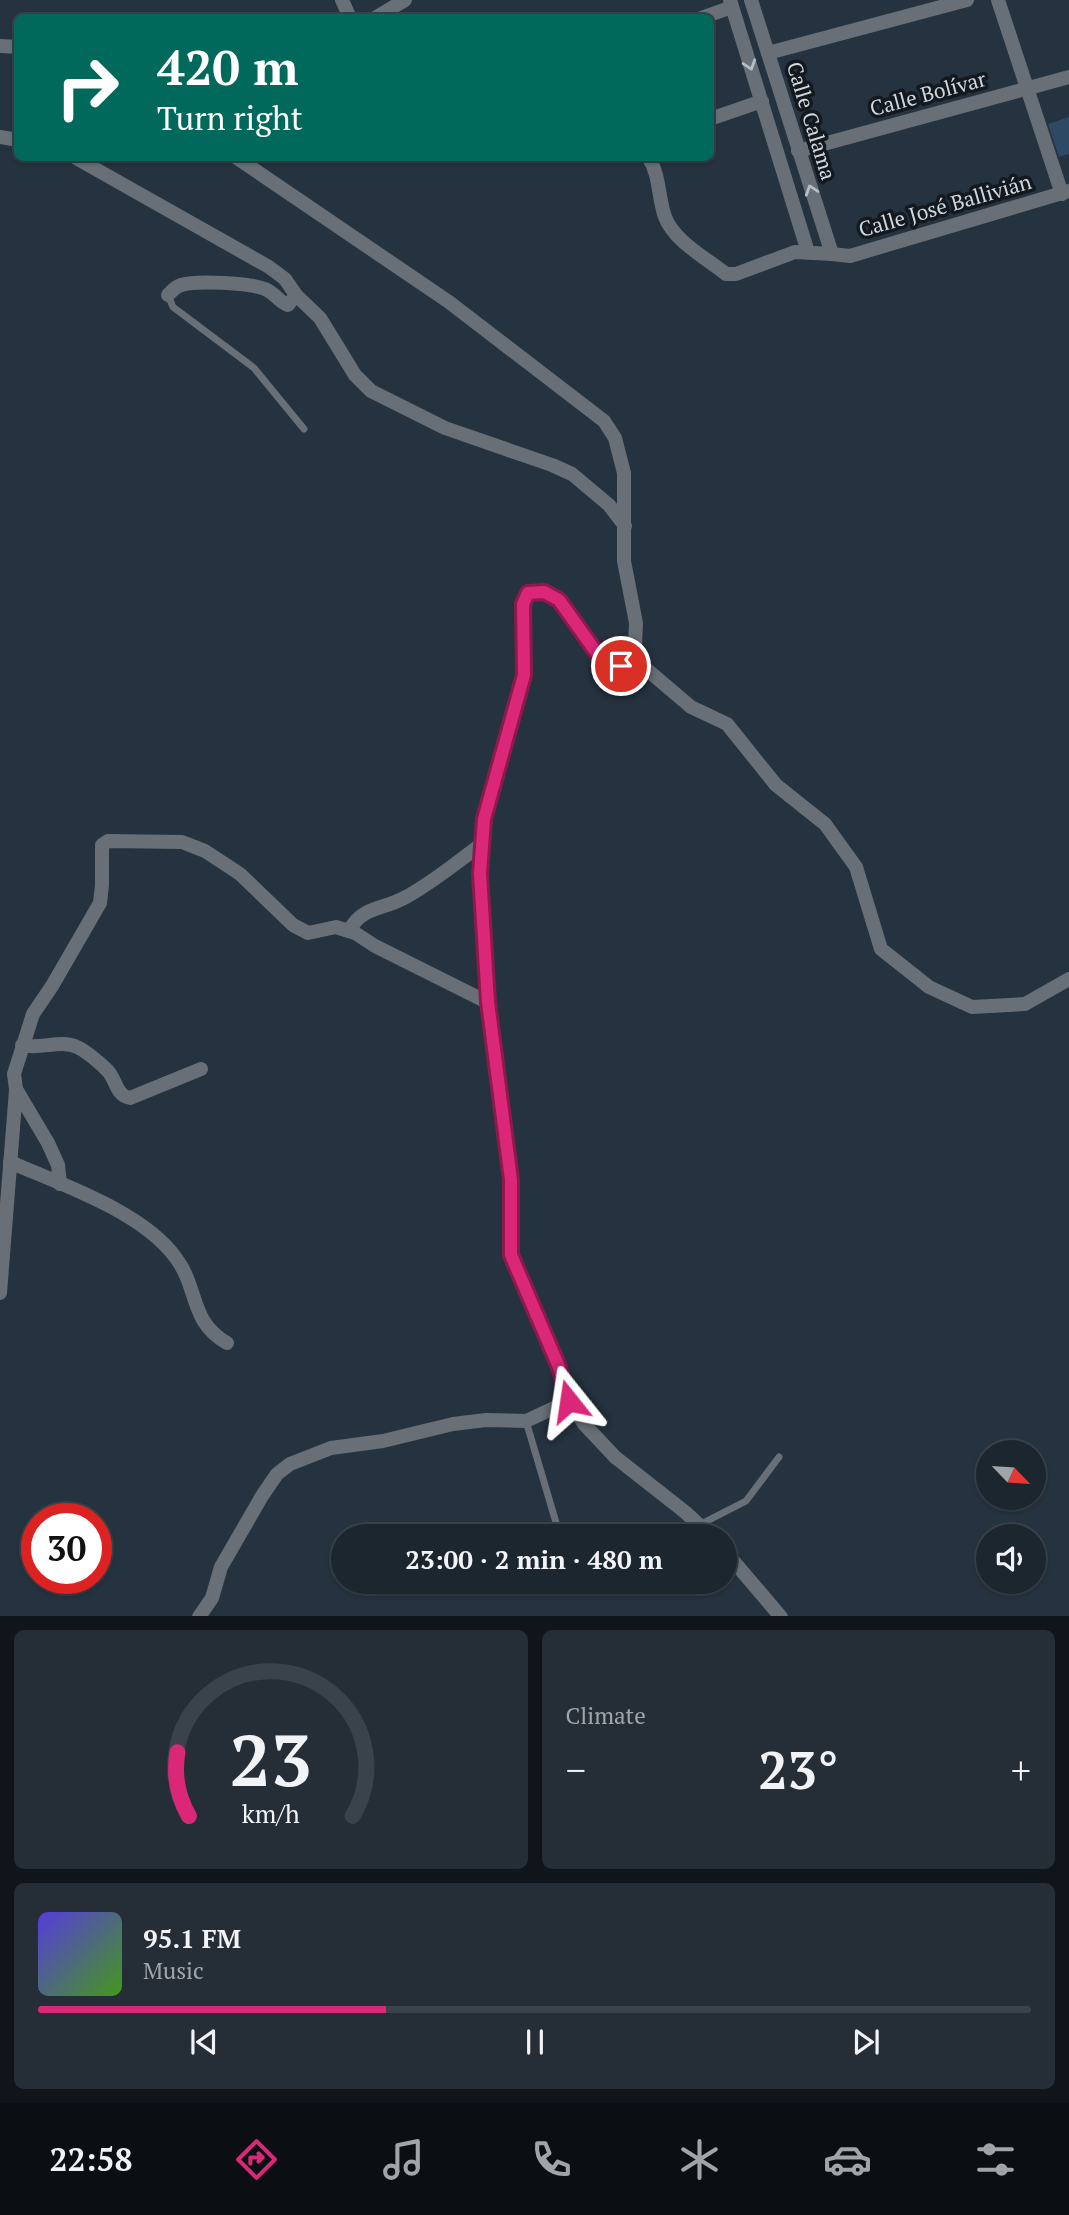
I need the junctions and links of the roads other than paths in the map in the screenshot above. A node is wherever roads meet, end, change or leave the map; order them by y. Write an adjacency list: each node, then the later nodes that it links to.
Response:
1 (405, 0): 6 (street)
2 (751, 0): 8 (street, Calle Calama)
3 (967, 0): 8 (street)
4 (998, 0): 10 (street)
5 (731, 4): 7 (street); 11 (street, one-way to 11)
6 (381, 14)
7 (710, 14)
8 (768, 53): 13 (street, Calle Calama)
9 (1069, 77): 10 (street, Calle Bolívar)
10 (1028, 89): 13 (street, Calle Bolívar); 17 (street)
11 (762, 101): 12 (street); 18 (street)
12 (714, 118)
13 (798, 150): 19 (street, Calle Calama, one-way to 13)
14 (81, 161): 21 (street)
15 (241, 161): 23 (street)
16 (651, 161): 18 (street, Calle José Ballivián)
17 (1066, 193): 19 (street, Calle José Ballivián)
18 (808, 252): 19 (street, Calle José Ballivián)
19 (832, 254)
20 (168, 295): 21 (street); 22 (lane)
21 (296, 295): 23 (street)
22 (303, 429)
23 (625, 526): 24 (street)
24 (631, 656): 25 (street); 27 (street)
25 (482, 844): 26 (street); 28 (street)
26 (349, 931): 28 (street); 29 (street)
27 (1069, 979)
28 (488, 1002): 36 (street)
29 (22, 1045): 30 (street); 31 (street)
30 (201, 1069)
31 (16, 1089): 32 (street); 33 (street)
32 (10, 1162): 33 (street); 34 (street)
33 (60, 1184): 35 (street)
34 (0, 1293)
35 (227, 1343)
36 (569, 1401): 37 (street); 40 (street)
37 (526, 1421): 39 (lane); 43 (street)
38 (779, 1457): 41 (lane)
39 (556, 1524)
40 (698, 1524)
41 (701, 1524)
42 (737, 1565): 44 (street)
43 (199, 1616)
44 (781, 1616)

